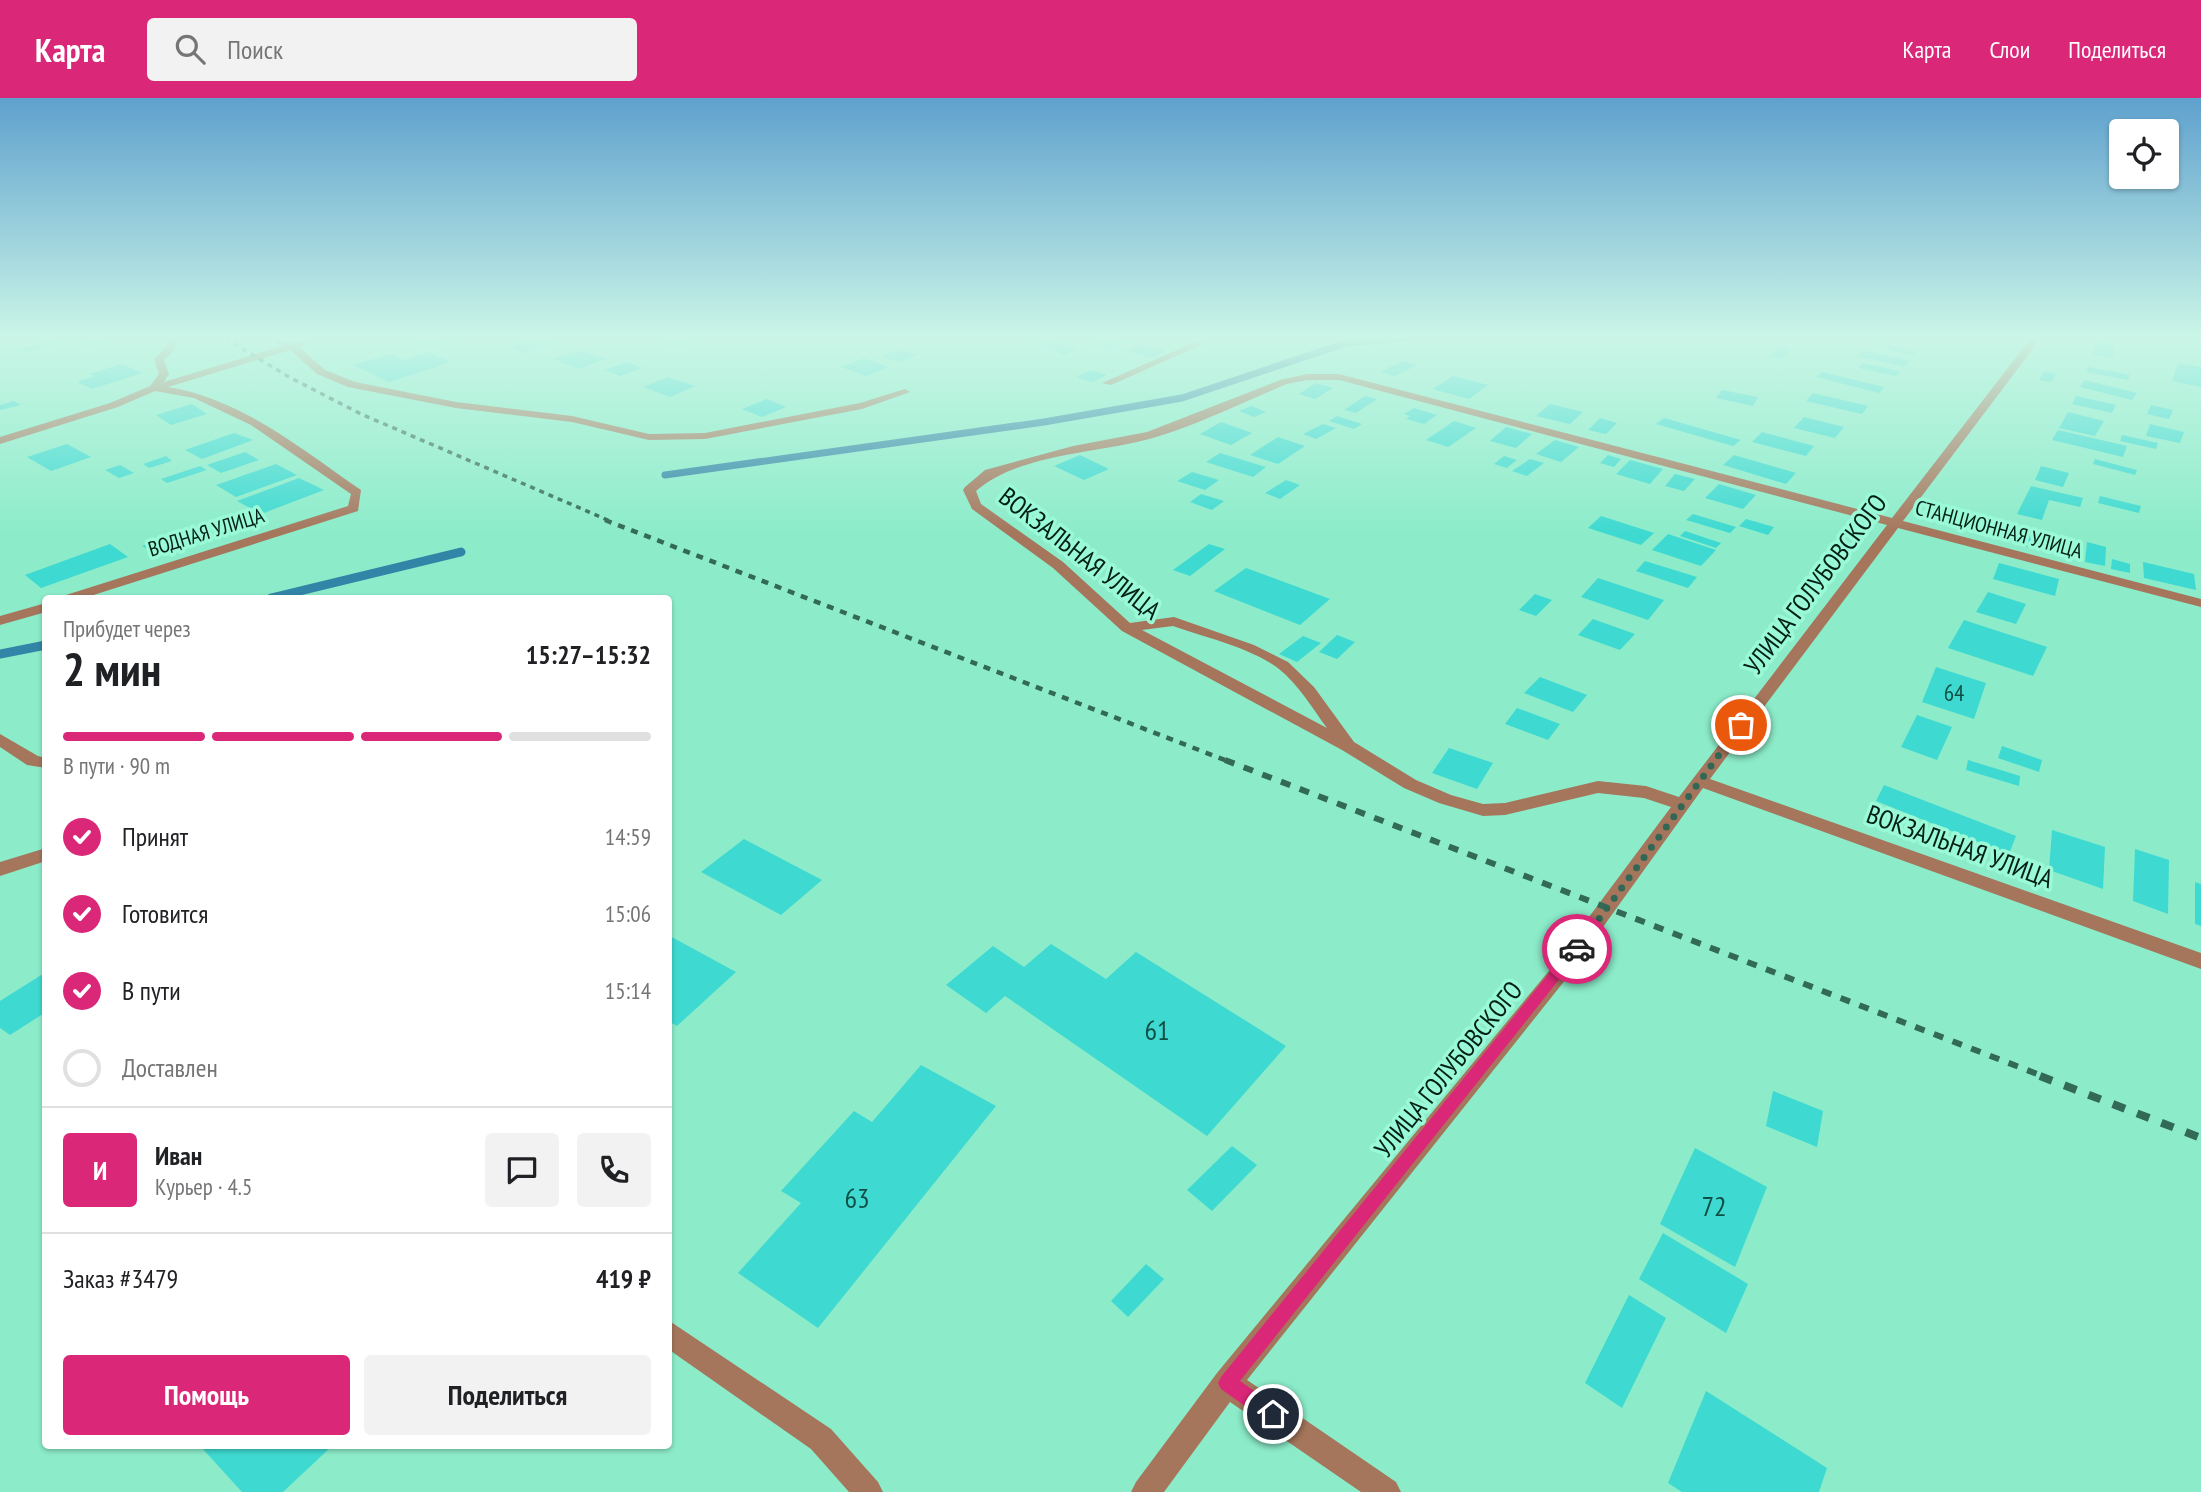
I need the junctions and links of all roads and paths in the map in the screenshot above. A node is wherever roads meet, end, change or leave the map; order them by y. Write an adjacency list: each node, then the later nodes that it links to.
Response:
1 (119, 403): 8 (street)
2 (214, 403): 10 (street, ВОДНАЯ УЛИЦА)
3 (446, 403): 4 (street)
4 (871, 403)
5 (1231, 403): 14 (street, ВОКЗАЛЬНАЯ УЛИЦА)
6 (1439, 403): 9 (street, СТАНЦИОННАЯ УЛИЦА)
7 (1986, 403): 9 (street, УЛИЦА ГОЛУБОВСКОГО)
8 (0, 441)
9 (1896, 522): 11 (street, СТАНЦИОННАЯ УЛИЦА); 18 (street, УЛИЦА ГОЛУБОВСКОГО)
10 (80, 595)
11 (2201, 603)
12 (42, 608): 13 (street)
13 (0, 621)
14 (1127, 628): 16 (street, ВОКЗАЛЬНАЯ УЛИЦА); 16 (street)
15 (0, 739): 17 (street)
16 (1348, 746): 19 (street, ВОКЗАЛЬНАЯ УЛИЦА)
17 (42, 762)
18 (1700, 781): 19 (street, УЛИЦА ГОЛУБОВСКОГО); 22 (street, ВОКЗАЛЬНАЯ УЛИЦА)
19 (1684, 805): 24 (street, УЛИЦА ГОЛУБОВСКОГО)
20 (42, 854): 21 (street)
21 (0, 869)
22 (2201, 961)
23 (672, 1336): 25 (street)
24 (1227, 1383): 26 (street, УЛИЦА ГОЛУБОВСКОГО); 27 (street)
25 (869, 1492)
26 (1146, 1492)
27 (1386, 1492)

